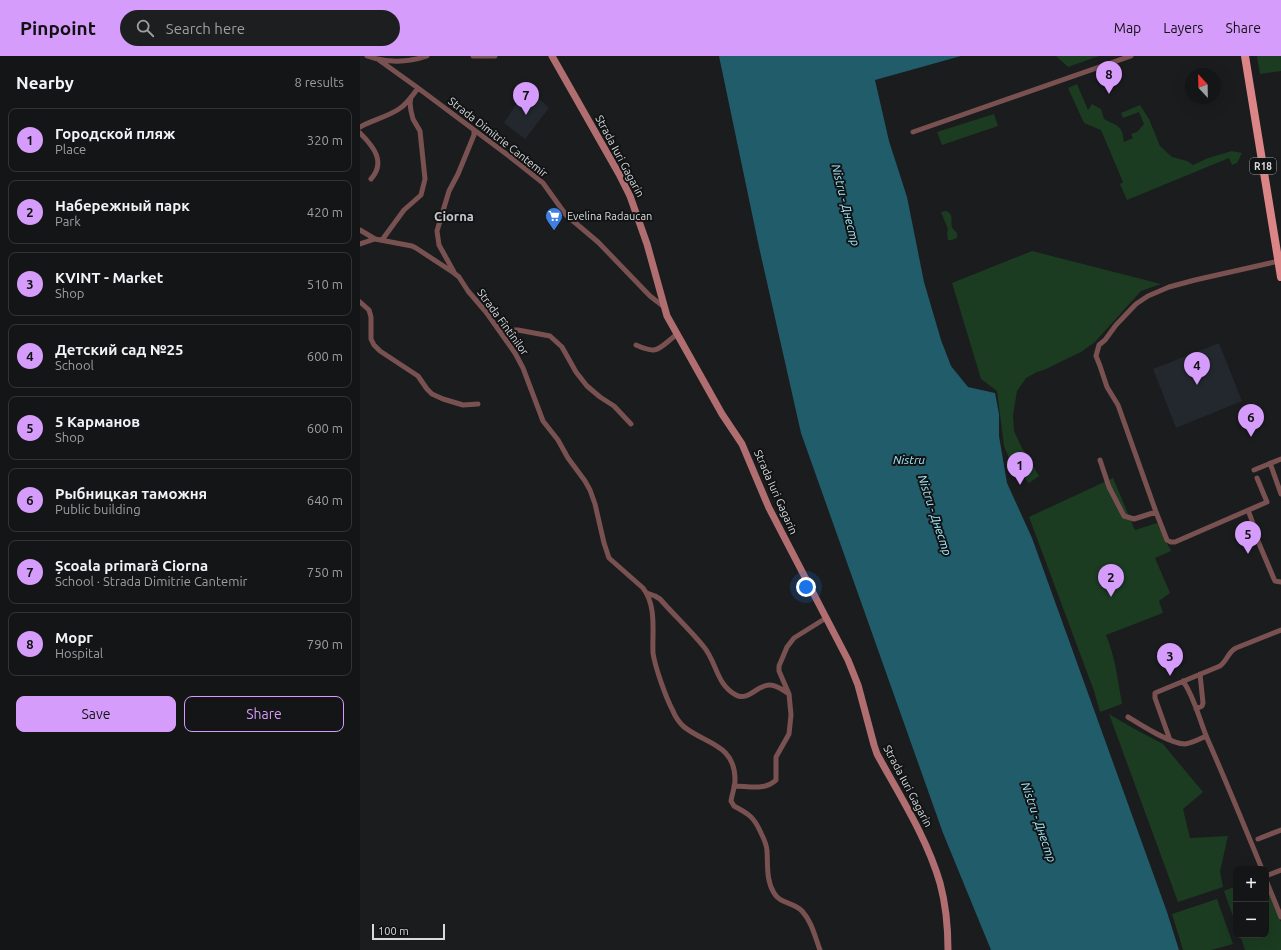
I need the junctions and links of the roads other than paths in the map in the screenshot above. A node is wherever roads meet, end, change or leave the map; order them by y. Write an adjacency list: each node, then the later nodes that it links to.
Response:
1 (367, 56): 8 (street)
2 (427, 56): 8 (street)
3 (473, 56): 4 (street)
4 (495, 56)
5 (552, 56): 24 (main road, Strada Iuri Gagarin)
6 (1130, 56): 13 (street)
7 (1245, 56): 20 (main road, R18)
8 (379, 60): 9 (street, Strada Dimitrie Cantemir)
9 (418, 88): 10 (street); 12 (street, Strada Dimitrie Cantemir)
10 (411, 97): 11 (street); 18 (street)
11 (360, 127)
12 (474, 131): 21 (street); 24 (street, Strada Dimitrie Cantemir)
13 (913, 132)
14 (360, 133): 15 (street)
15 (371, 179)
16 (360, 230): 17 (street, Strada Fîntînilor)
17 (375, 239): 18 (street, Strada Fîntînilor); 19 (street, Strada Fîntînilor)
18 (382, 240): 21 (street, Strada Fîntînilor)
19 (360, 244)
20 (1279, 261): 22 (main road, R18); 37 (street)
21 (454, 273): 25 (street, Strada Fîntînilor)
22 (1281, 277)
23 (360, 302): 28 (street)
24 (663, 306): 26 (main road, Strada Iuri Gagarin)
25 (499, 330): 29 (street); 39 (street, Strada Fîntînilor)
26 (676, 335): 27 (street); 40 (main road, Strada Iuri Gagarin)
27 (636, 345)
28 (478, 404)
29 (631, 424)
30 (1281, 459): 32 (street)
31 (1100, 460): 37 (street)
32 (1270, 463): 33 (street); 35 (street)
33 (1254, 470)
34 (1257, 478): 36 (street)
35 (1281, 494)
36 (1248, 510): 37 (street); 38 (street)
37 (1156, 512)
38 (1281, 582)
39 (647, 593): 44 (street, Strada Fîntînilor); 49 (street)
40 (826, 618): 44 (street); 58 (main road, Strada Iuri Gagarin)
41 (1281, 630): 42 (street)
42 (1200, 674): 43 (street); 45 (street)
43 (1184, 681): 45 (street); 48 (street)
44 (789, 694): 49 (street)
45 (1196, 708): 47 (street)
46 (1128, 717): 48 (street)
47 (1206, 736): 48 (street); 52 (street)
48 (1170, 740)
49 (734, 786): 57 (street)
50 (1281, 830): 51 (street)
51 (1258, 839)
52 (1261, 866)
53 (1281, 870): 54 (street)
54 (1269, 875)
55 (1269, 887): 56 (street)
56 (1281, 917)
57 (820, 950)
58 (948, 950)

